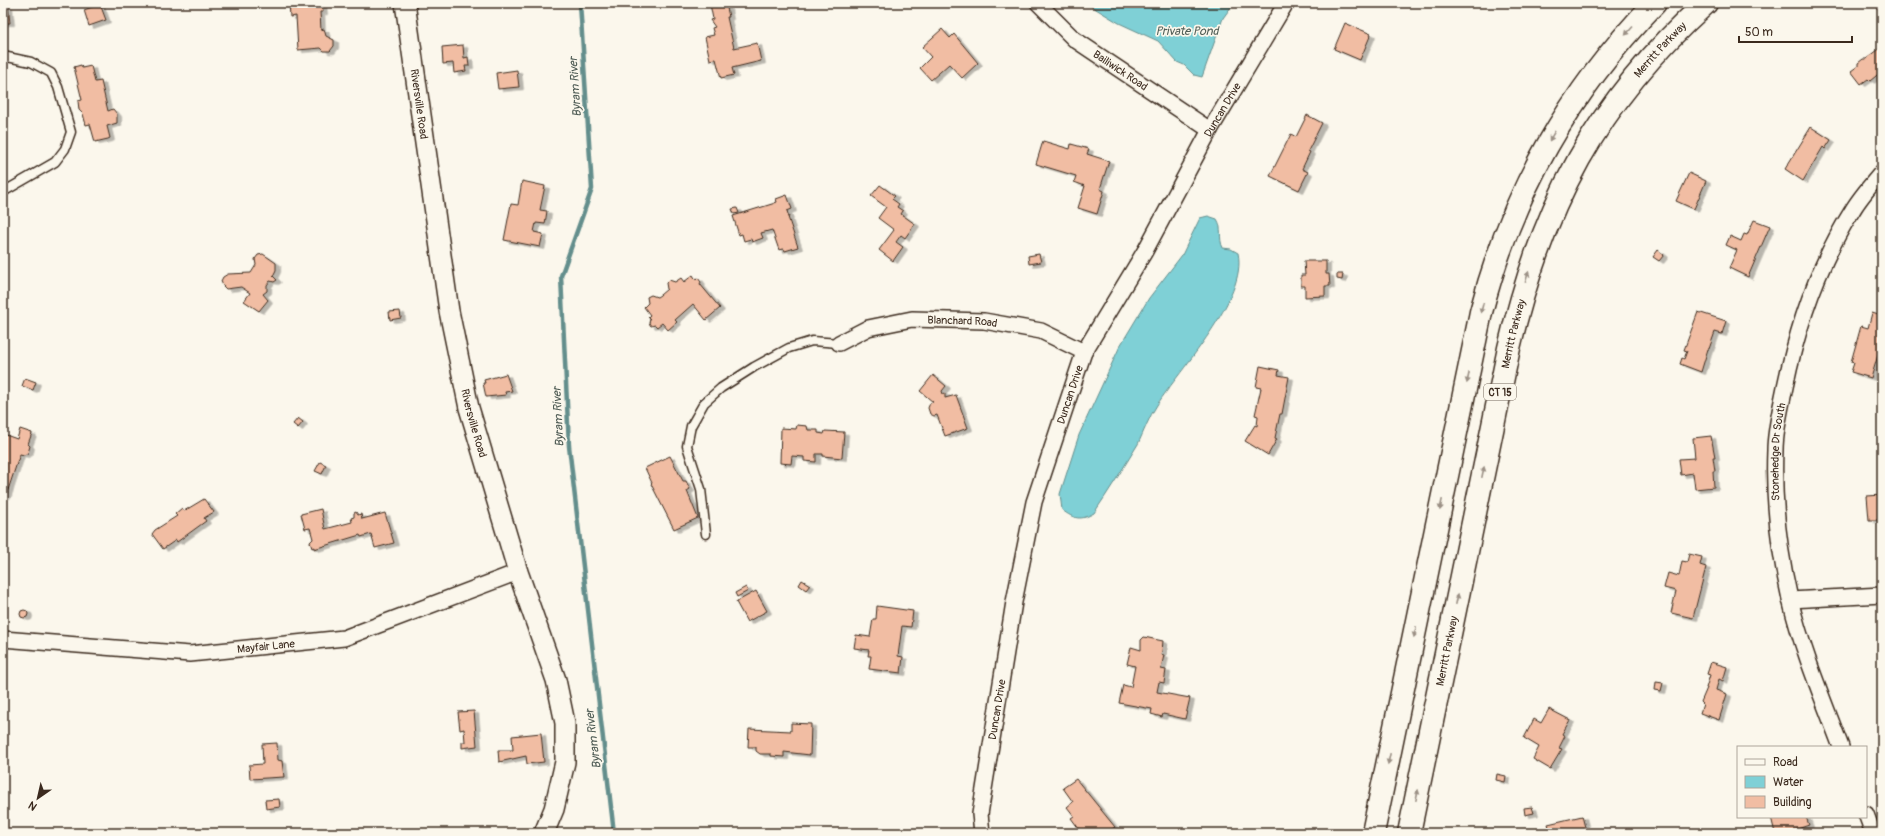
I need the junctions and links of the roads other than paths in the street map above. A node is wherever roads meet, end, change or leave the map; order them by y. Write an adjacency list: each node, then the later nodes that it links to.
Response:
1 (405, 3): 13 (street, Riversville Road)
2 (1038, 3): 7 (street, Bailiwick Road)
3 (1286, 3): 7 (street, Duncan Drive)
4 (1655, 3): 21 (highway, one-way to 21)
5 (1706, 3): 22 (highway, Merritt Parkway / CT 15, one-way to 5)
6 (3, 56): 9 (lane)
7 (1210, 130): 11 (street, Duncan Drive)
8 (1882, 172): 15 (street, Stonehedge Dr South)
9 (3, 192)
10 (839, 343): 11 (street, Blanchard Road); 12 (lane)
11 (1084, 352): 20 (street, Duncan Drive)
12 (706, 534)
13 (518, 572): 16 (street, Mayfair Lane); 19 (street, Riversville Road)
14 (1882, 595): 15 (street)
15 (1790, 600): 17 (street, Stonehedge Dr South)
16 (3, 639)
17 (1841, 746)
18 (1867, 817): 23 (street)
19 (544, 833)
20 (982, 833)
21 (1373, 833)
22 (1409, 833)
23 (1873, 833)

